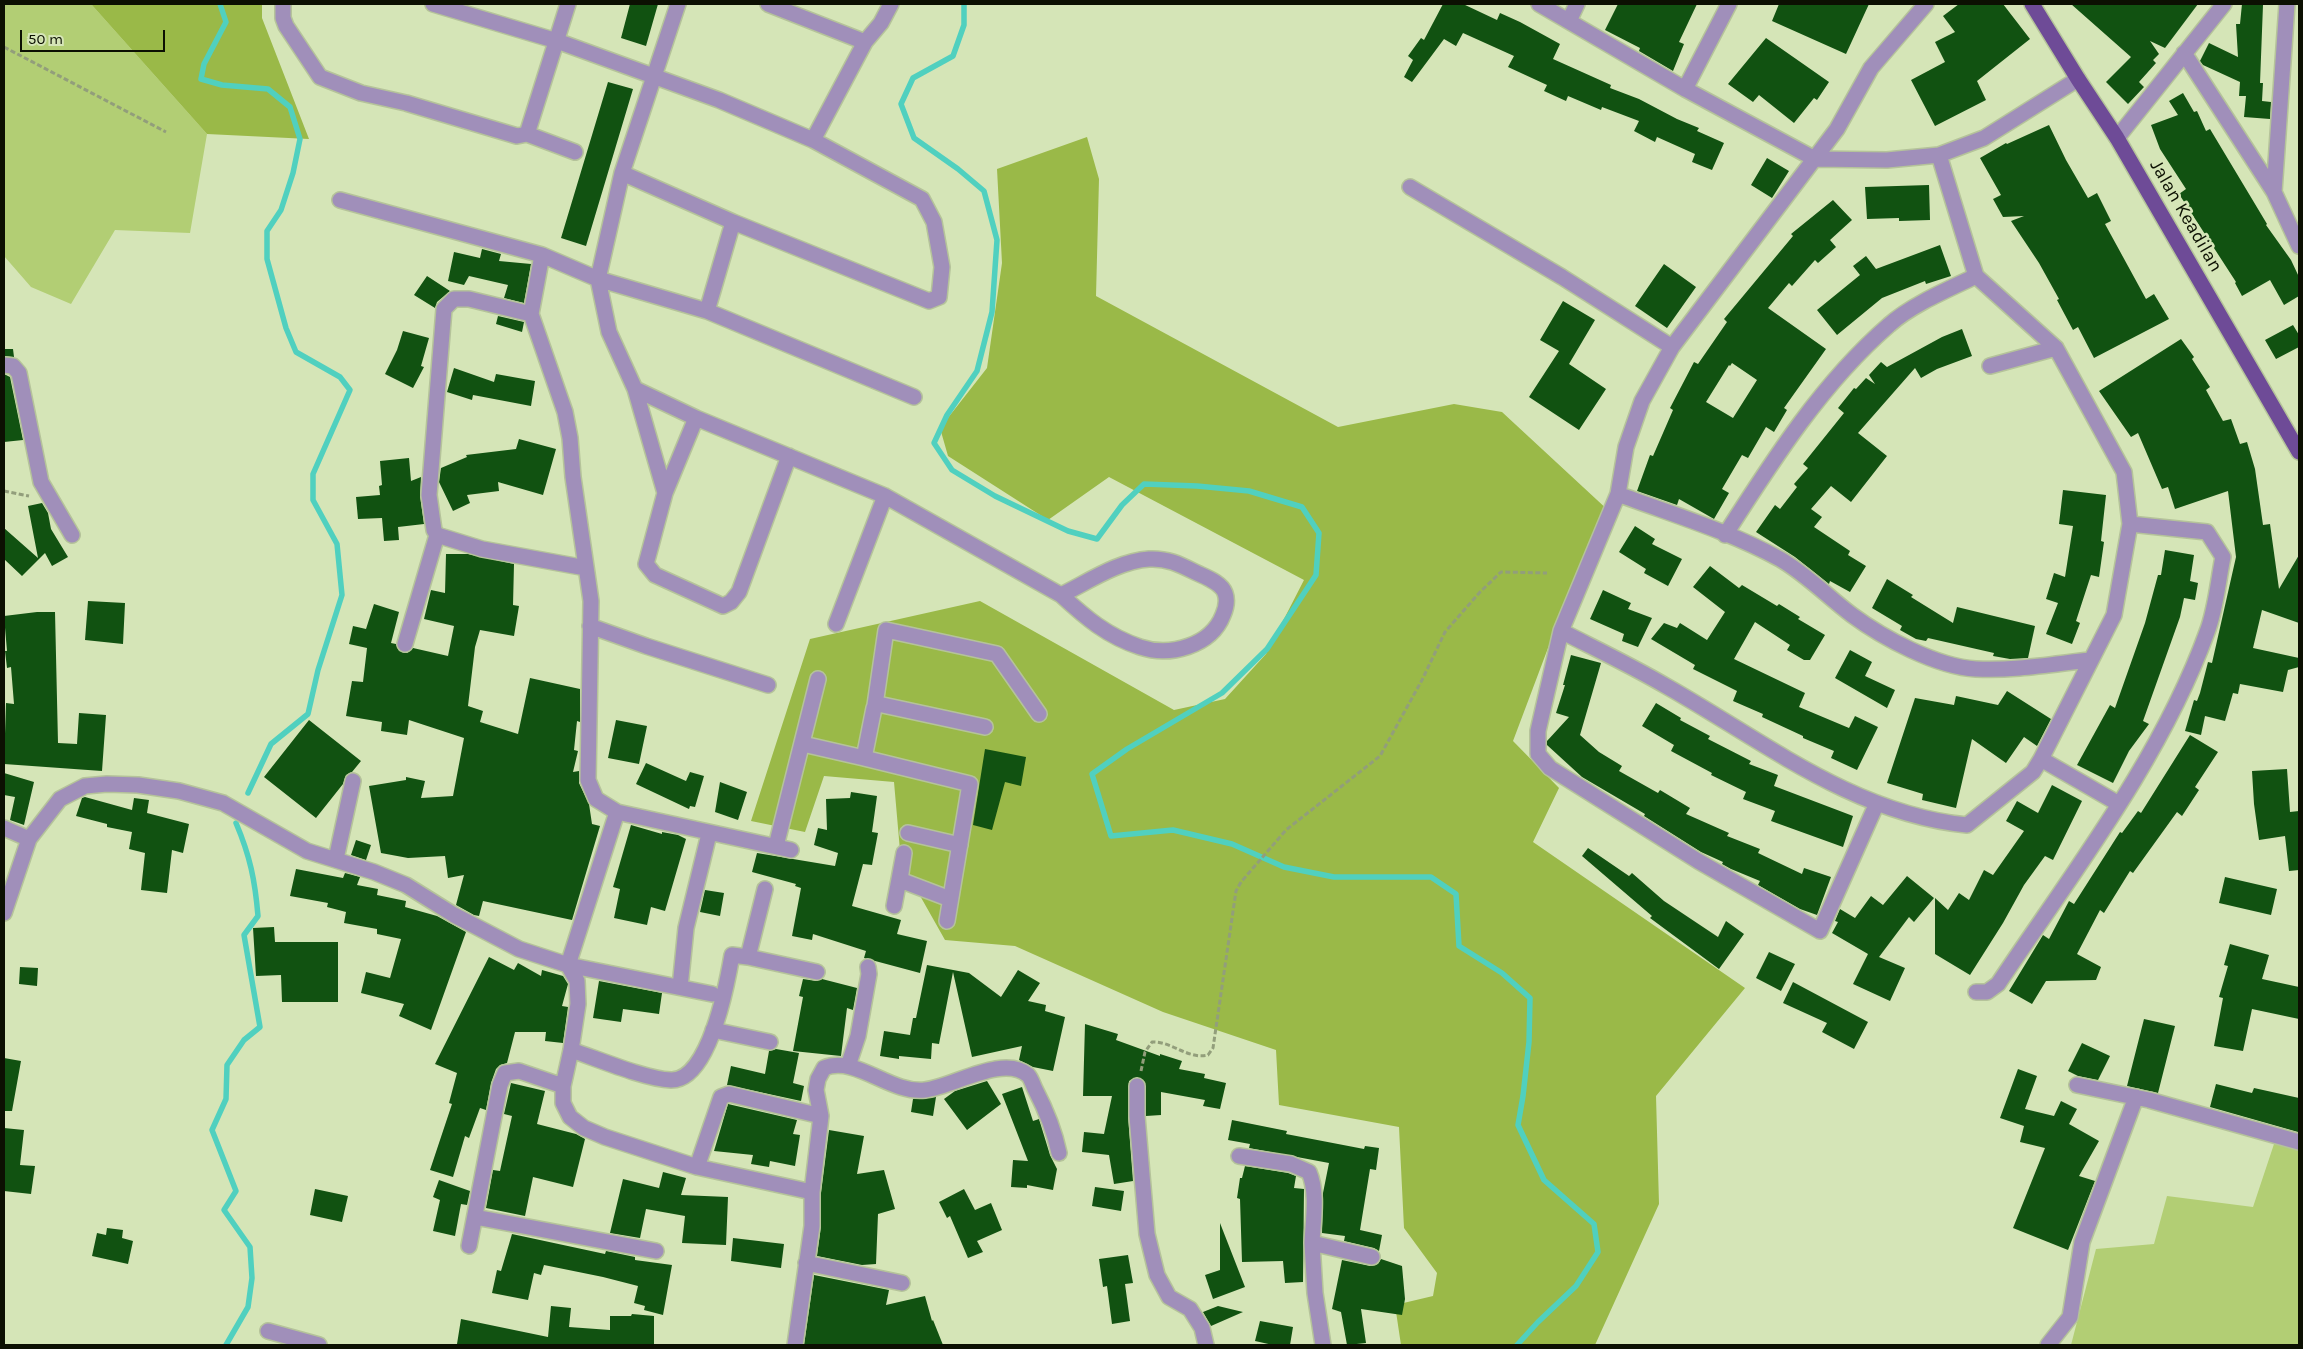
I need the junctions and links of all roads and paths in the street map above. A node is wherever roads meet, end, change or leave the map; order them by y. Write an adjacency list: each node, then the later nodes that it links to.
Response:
1 (283, 4): 23 (street)
2 (433, 4): 15 (street)
3 (568, 4): 15 (street)
4 (678, 4): 19 (street)
5 (768, 4): 16 (street)
6 (891, 4): 16 (street)
7 (1539, 4): 14 (street)
8 (1577, 4): 14 (street)
9 (1728, 4): 21 (street)
10 (1926, 4): 28 (street)
11 (2032, 4): 20 (main road, Jalan Keadilan)
12 (2224, 4): 18 (street)
13 (2287, 4): 31 (street)
14 (1569, 21): 21 (street)
15 (557, 41): 19 (street); 23 (street)
16 (865, 42): 25 (street)
17 (4, 46): 22 (path)
18 (2184, 53): 24 (street); 31 (street)
19 (654, 76): 25 (street); 29 (street)
20 (2078, 79): 24 (main road, Jalan Keadilan); 27 (street)
21 (1684, 89): 28 (street)
22 (166, 132)
23 (527, 134): 26 (street)
24 (2117, 138): 47 (main road, Jalan Keadilan)
25 (813, 140): 33 (street)
26 (574, 152)
27 (1939, 155): 28 (street); 36 (street)
28 (1816, 159): 40 (street)
29 (622, 173): 33 (street); 37 (street)
30 (1410, 187): 40 (street)
31 (2274, 192): 34 (street)
32 (340, 200): 35 (street)
33 (733, 222): 38 (street)
34 (2299, 246)
35 (542, 255): 37 (street); 39 (street)
36 (1976, 276): 41 (street); 54 (street)
37 (598, 279): 38 (street); 44 (street)
38 (707, 311): 45 (street)
39 (531, 314): 55 (street); 56 (street)
40 (1672, 348): 50 (street)
41 (2056, 348): 43 (street); 52 (street)
42 (4, 364): 53 (street)
43 (1990, 366)
44 (635, 389): 46 (street); 49 (street)
45 (914, 397)
46 (696, 418): 48 (street); 49 (street)
47 (2299, 452)
48 (789, 456): 49 (street); 51 (street)
49 (665, 493)
50 (1618, 494): 54 (street); 61 (street)
51 (885, 496): 58 (street); 59 (street)
52 (2130, 524): 63 (street); 74 (street)
53 (72, 535)
54 (1725, 535): 63 (street)
55 (437, 536): 56 (street); 62 (street)
56 (586, 568): 60 (street)
57 (1547, 573): 100 (path)
58 (1061, 595): 58 (street)
59 (836, 624)
60 (590, 626): 65 (street); 75 (street)
61 (1561, 632): 73 (street); 73 (street)
62 (405, 644)
63 (2090, 660): 71 (street)
64 (818, 679): 69 (street)
65 (768, 685)
66 (875, 705): 67 (street); 68 (street); 70 (street)
67 (1039, 714)
68 (985, 727)
69 (803, 744): 70 (street); 78 (street)
70 (864, 758): 80 (street)
71 (2041, 759): 73 (street); 74 (street)
72 (353, 781): 81 (street)
73 (1877, 803)
74 (2119, 804): 92 (street)
75 (617, 812): 78 (street); 88 (street)
76 (4, 828): 79 (street)
77 (908, 832): 80 (street)
78 (709, 834): 91 (street)
79 (29, 839): 81 (street); 85 (street)
80 (960, 845): 83 (street)
81 (336, 860): 88 (street)
82 (765, 889): 87 (street)
83 (950, 898): 84 (street); 86 (street)
84 (894, 906)
85 (4, 913)
86 (947, 921)
87 (748, 957): 90 (street); 94 (street)
88 (568, 965): 91 (street); 96 (street)
89 (868, 967): 97 (street)
90 (817, 972)
91 (680, 988): 93 (street)
92 (1976, 992)
93 (712, 994)
94 (713, 1030): 95 (street); 96 (street)
95 (770, 1042)
96 (571, 1050): 99 (street)
97 (848, 1066): 102 (street); 104 (street)
98 (2077, 1085): 101 (street)
99 (563, 1086): 106 (street); 108 (street)
100 (1138, 1086): 118 (street)
101 (2136, 1097): 103 (street); 120 (street)
102 (820, 1116): 106 (street); 107 (street)
103 (2299, 1142)
104 (1059, 1153)
105 (1239, 1156): 109 (street)
106 (697, 1167): 107 (street)
107 (812, 1192): 113 (street)
108 (475, 1217): 110 (street); 111 (street)
109 (1312, 1243): 112 (street); 119 (street)
110 (469, 1246)
111 (656, 1251)
112 (1372, 1257)
113 (806, 1263): 114 (street); 117 (street)
114 (902, 1283)
115 (268, 1331): 116 (street)
116 (319, 1345)
117 (795, 1345)
118 (1206, 1345)
119 (1323, 1345)
120 (2048, 1345)

